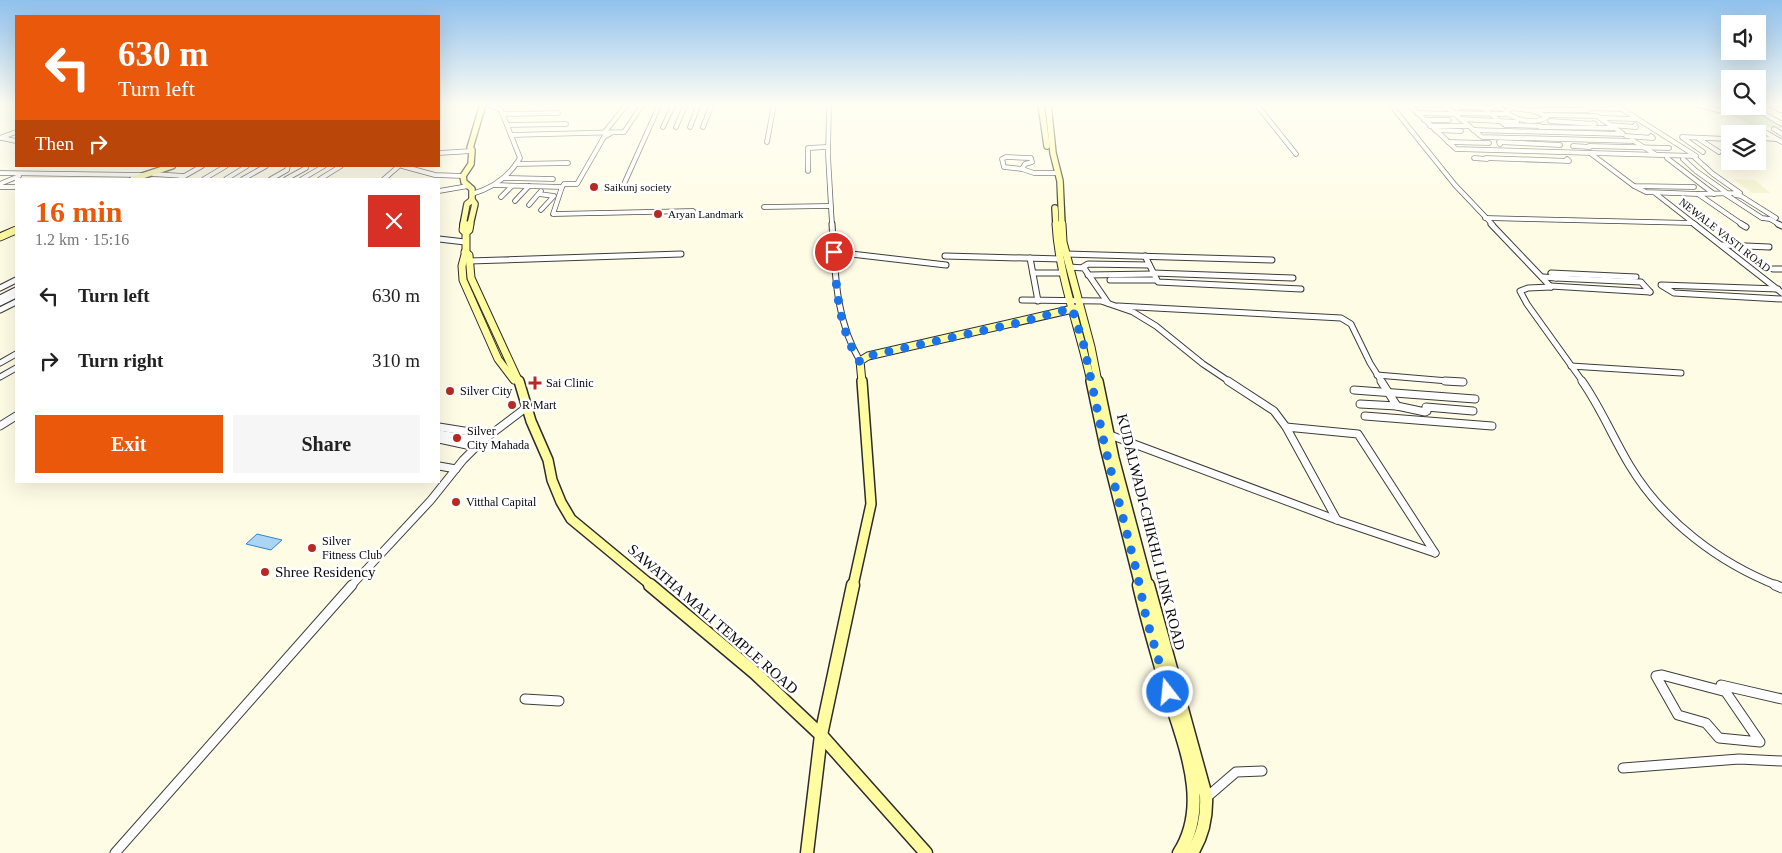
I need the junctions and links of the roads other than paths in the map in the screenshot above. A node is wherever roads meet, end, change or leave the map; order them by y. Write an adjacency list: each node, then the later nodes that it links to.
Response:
1 (471, 144): 29 (street)
2 (477, 144): 29 (street)
3 (515, 144): 49 (street)
4 (602, 144): 100 (street)
5 (642, 144): 91 (street)
6 (826, 144): 24 (street)
7 (1050, 144): 72 (street)
8 (1288, 144): 39 (street)
9 (1422, 144): 115 (street)
10 (1450, 144): 28 (street)
11 (1471, 144): 28 (street)
12 (1485, 144): 13 (street)
13 (1489, 144): 14 (street); 30 (street)
14 (1505, 144): 15 (street); 31 (street)
15 (1523, 144): 22 (street); 32 (street)
16 (1570, 144): 23 (street)
17 (1607, 144): 25 (street)
18 (1638, 144): 26 (street)
19 (1678, 144): 27 (street)
20 (1692, 144): 34 (street)
21 (1707, 144): 35 (street)
22 (1560, 145): 33 (street)
23 (1573, 146): 25 (street); 37 (street)
24 (826, 147): 66 (street); 111 (street)
25 (1612, 147): 26 (street); 40 (street)
26 (1645, 148): 27 (street); 41 (street)
27 (1685, 148): 42 (street)
28 (1478, 150): 30 (street)
29 (472, 151): 36 (street); 73 (street)
30 (1499, 151): 31 (street); 45 (street)
31 (1514, 151): 32 (street)
32 (1534, 152): 33 (street); 47 (street)
33 (1570, 152): 37 (street)
34 (1703, 152)
35 (1719, 152)
36 (440, 153)
37 (1583, 153): 38 (street)
38 (1590, 153): 40 (street); 90 (street)
39 (1296, 154)
40 (1623, 154): 41 (street)
41 (1656, 155): 42 (street)
42 (1693, 156): 70 (street)
43 (1474, 158): 45 (street)
44 (1667, 158): 68 (street)
45 (1510, 159): 47 (street); 51 (street)
46 (1683, 159): 69 (street)
47 (1546, 160): 48 (street); 52 (street)
48 (1558, 160)
49 (516, 164): 50 (street); 88 (street)
50 (568, 164)
51 (1517, 165)
52 (1554, 166)
53 (169, 167): 74 (street)
54 (175, 167): 74 (street)
55 (200, 167): 76 (street)
56 (224, 167): 80 (street)
57 (245, 167): 81 (street)
58 (264, 167): 82 (street)
59 (288, 167): 83 (street)
60 (307, 167): 84 (street)
61 (322, 167): 85 (street)
62 (339, 167): 86 (street)
63 (400, 167): 87 (street)
64 (405, 167): 73 (street)
65 (1022, 169): 65 (street); 72 (street)
66 (808, 170)
67 (1674, 170): 68 (street)
68 (1680, 170): 69 (street); 105 (street)
69 (1696, 171): 70 (street); 106 (street)
70 (1711, 172): 106 (street)
71 (0, 173): 74 (street)
72 (1056, 173): 130 (street)
73 (463, 176): 94 (street)
74 (144, 177): 75 (street); 79 (street)
75 (166, 177): 76 (street)
76 (182, 177)
77 (55, 178): 78 (street); 92 (street)
78 (97, 178): 79 (street)
79 (114, 178)
80 (206, 178)
81 (228, 178)
82 (245, 178)
83 (273, 178)
84 (288, 178)
85 (305, 178)
86 (322, 178)
87 (385, 178)
88 (504, 178): 89 (street); 93 (street)
89 (553, 179)
90 (1628, 182): 97 (street); 97 (street)
91 (624, 184)
92 (0, 185): 98 (street)
93 (495, 185): 95 (street); 107 (street)
94 (468, 186): 101 (street); 107 (street)
95 (512, 186): 96 (street); 108 (street)
96 (529, 186): 99 (street); 109 (street)
97 (1634, 186): 102 (street)
98 (15, 187)
99 (546, 187): 100 (street); 103 (street)
100 (562, 187): 114 (street)
101 (440, 191)
102 (1655, 193): 104 (street); 116 (street, NEWALE VASTI ROAD)
103 (539, 194): 110 (street); 113 (street)
104 (1698, 194): 105 (street); 118 (street)
105 (1714, 194): 106 (street)
106 (1726, 194): 117 (street)
107 (472, 197): 122 (street, SAWATHA MALI TEMPLE ROAD)
108 (501, 197)
109 (515, 200)
110 (529, 205)
111 (830, 206): 112 (street); 126 (street)
112 (764, 207)
113 (541, 210)
114 (693, 211)
115 (1485, 218): 116 (street); 142 (street)
116 (1692, 223): 123 (street, NEWALE VASTI ROAD)
117 (1782, 226)
118 (1746, 227)
119 (15, 229): 120 (street)
120 (0, 235)
121 (440, 240): 122 (street)
122 (465, 242): 125 (street, SAWATHA MALI TEMPLE ROAD)
123 (1723, 246): 124 (street); 155 (street, NEWALE VASTI ROAD)
124 (1769, 247)
125 (465, 252): 133 (street, SAWATHA MALI TEMPLE ROAD); 177 (street, SAWATHA MALI TEMPLE ROAD)
126 (834, 252): 134 (street); 169 (street)
127 (681, 254): 133 (street)
128 (945, 256): 131 (street)
129 (1145, 256): 130 (street); 132 (street); 135 (street)
130 (1063, 257): 131 (street); 136 (street); 141 (street)
131 (1030, 258): 140 (street)
132 (1272, 260)
133 (469, 262): 177 (street, SAWATHA MALI TEMPLE ROAD)
134 (946, 265)
135 (1149, 265): 137 (street); 145 (street)
136 (1069, 267): 137 (street); 165 (street)
137 (1083, 267): 144 (street)
138 (1774, 269): 139 (street)
139 (1782, 269)
140 (1032, 273): 141 (street); 161 (street)
141 (1063, 273): 165 (street)
142 (1538, 273): 143 (street); 146 (street)
143 (1551, 273): 147 (street); 149 (street)
144 (1088, 275): 145 (street); 164 (street)
145 (1154, 276): 148 (street); 151 (street); 154 (street)
146 (1542, 277): 149 (street); 152 (street)
147 (1636, 277)
148 (1293, 278)
149 (1556, 278): 152 (street)
150 (15, 280): 153 (street)
151 (1110, 280)
152 (1551, 286): 171 (street)
153 (0, 288)
154 (1301, 289)
155 (1779, 289): 159 (street)
156 (15, 290): 158 (street)
157 (15, 296): 163 (street)
158 (0, 298)
159 (1782, 299)
160 (1022, 300): 161 (street)
161 (1038, 301): 165 (street)
162 (15, 302): 167 (street)
163 (0, 303)
164 (1108, 303): 165 (street); 166 (street)
165 (1075, 306): 169 (street); 193 (street, KUDALWADI-CHIKHLI LINK ROAD); 200 (street, KUDALWADI-CHIKHLI LINK ROAD)
166 (1118, 306): 174 (street); 190 (street)
167 (0, 310)
168 (15, 355): 170 (street)
169 (860, 362): 205 (street)
170 (0, 363)
171 (1571, 366): 173 (street); 199 (street)
172 (15, 369): 175 (street)
173 (1681, 373)
174 (1377, 375): 176 (street); 179 (street)
175 (0, 377)
176 (1463, 382)
177 (521, 388): 183 (street, SAWATHA MALI TEMPLE ROAD)
178 (1354, 390): 179 (street)
179 (1386, 392): 180 (street); 182 (street)
180 (1475, 399)
181 (1360, 404): 182 (street)
182 (1396, 406): 184 (street)
183 (527, 407): 192 (street); 205 (street, SAWATHA MALI TEMPLE ROAD)
184 (1473, 411)
185 (1366, 416): 188 (street)
186 (15, 417): 187 (street)
187 (0, 426)
188 (1492, 426)
189 (440, 427): 192 (street)
190 (1286, 427): 198 (street); 198 (street)
191 (440, 434): 195 (street)
192 (490, 435): 195 (street)
193 (1110, 435): 198 (street); 200 (street, KUDALWADI-CHIKHLI LINK ROAD)
194 (440, 439): 195 (street)
195 (479, 444): 197 (street)
196 (440, 466): 197 (street)
197 (456, 469): 210 (street)
198 (1337, 520)
199 (1782, 588)
200 (1151, 617): 209 (street, KUDALWADI-CHIKHLI LINK ROAD); 213 (street, KUDALWADI-CHIKHLI LINK ROAD)
201 (1723, 691): 201 (street); 203 (street)
202 (525, 699): 204 (street)
203 (1782, 699)
204 (560, 701)
205 (821, 735): 211 (street); 212 (street, SAWATHA MALI TEMPLE ROAD)
206 (1782, 761): 207 (street)
207 (1623, 768)
208 (1262, 771): 209 (street)
209 (1207, 797): 214 (street, KUDALWADI-CHIKHLI LINK ROAD)
210 (115, 853)
211 (807, 853)
212 (926, 853)
213 (1179, 853)
214 (1192, 853)

